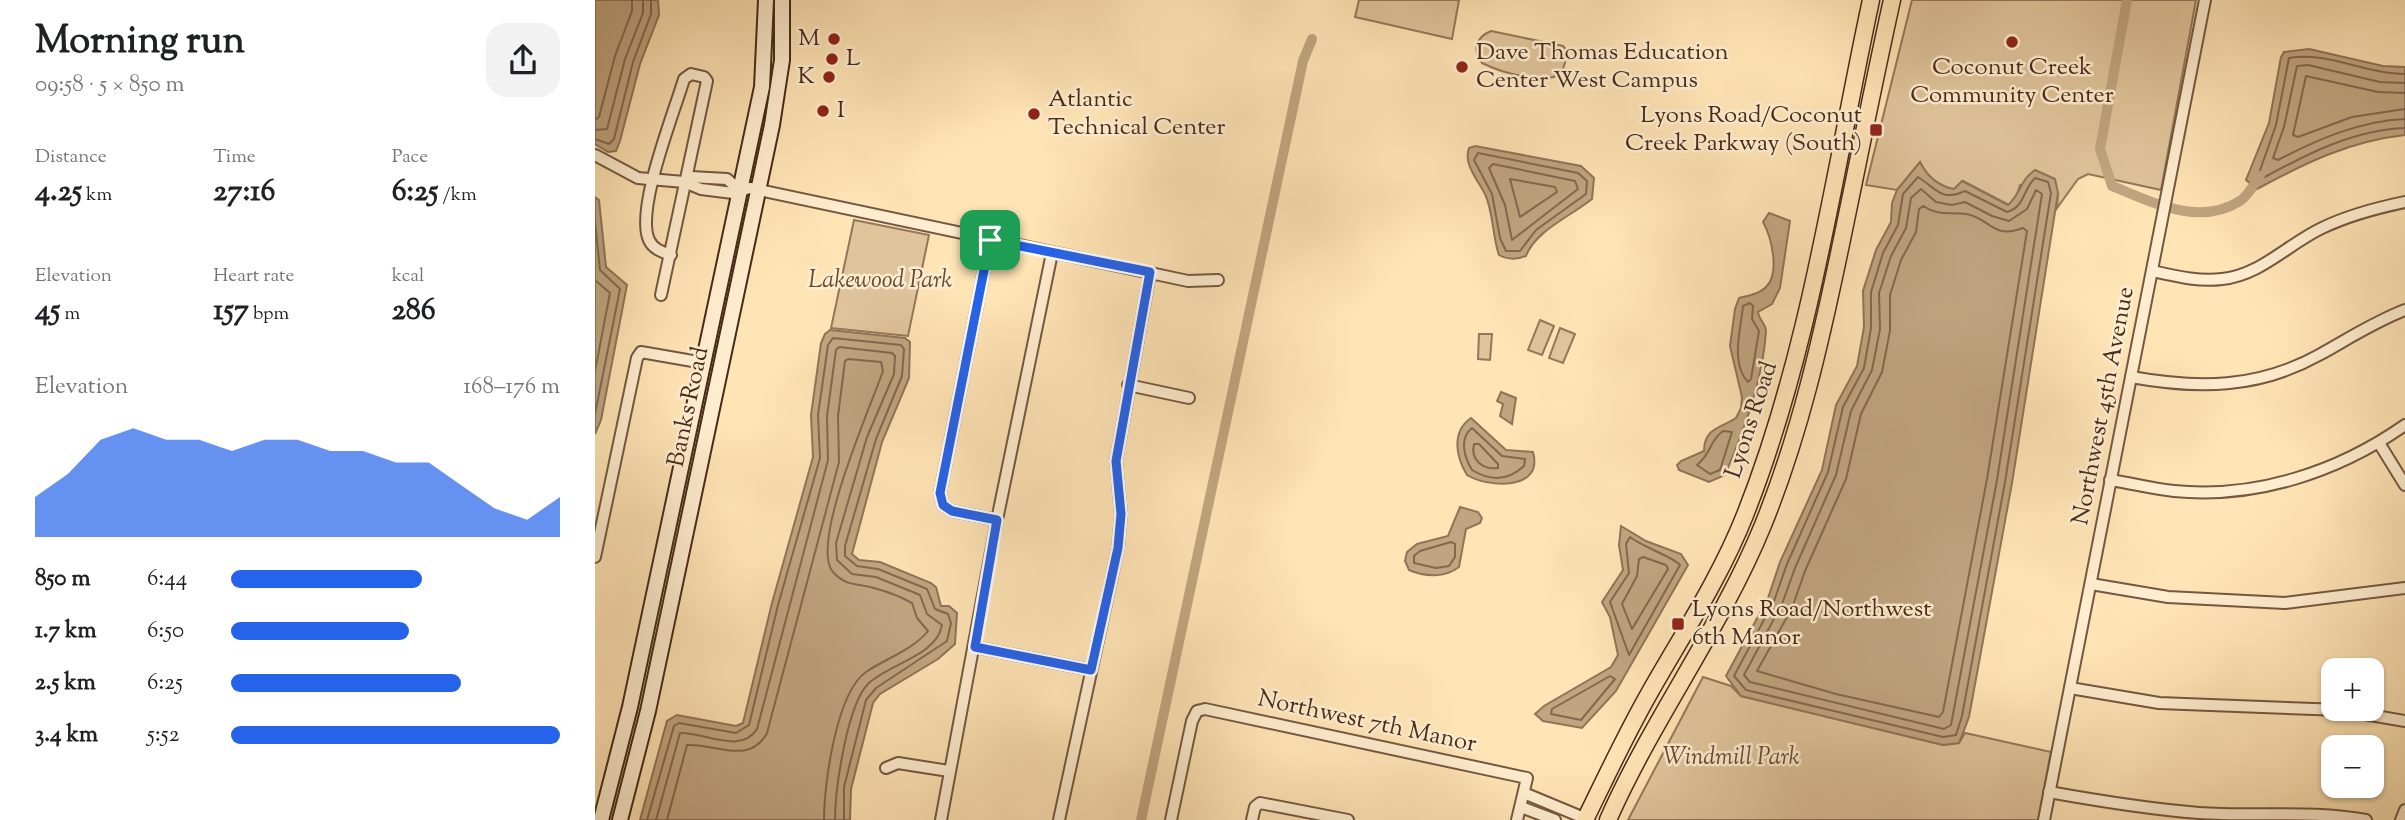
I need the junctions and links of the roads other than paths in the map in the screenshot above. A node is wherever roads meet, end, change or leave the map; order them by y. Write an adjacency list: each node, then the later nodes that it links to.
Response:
1 (766, 0): 9 (street, Banks Road)
2 (782, 0): 9 (street, Banks Road)
3 (1871, 0): 43 (main road, Lyons Road)
4 (1892, 0): 52 (main road, Lyons Road)
5 (2205, 0): 14 (street, Northwest 45th Avenue)
6 (595, 155): 7 (street)
7 (653, 180): 8 (street); 8 (street); 13 (street)
8 (684, 183): 9 (street); 13 (street)
9 (749, 189): 11 (street); 19 (street, Banks Road); 42 (street, Banks Road)
10 (2405, 202): 14 (street)
11 (990, 240): 12 (street); 27 (street)
12 (1052, 253): 15 (street); 27 (street)
13 (671, 255): 17 (street)
14 (2152, 271): 20 (street, Northwest 45th Avenue)
15 (1150, 272): 16 (street); 21 (street)
16 (1218, 280)
17 (661, 295)
18 (2405, 310): 20 (street)
19 (704, 363): 28 (street); 35 (street, Banks Road)
20 (2131, 377): 25 (street, Northwest 45th Avenue)
21 (1128, 385): 22 (street); 32 (street)
22 (1189, 398)
23 (2405, 425): 24 (street)
24 (2379, 443): 25 (street); 26 (street)
25 (2111, 480): 29 (street, Northwest 45th Avenue)
26 (2405, 485)
27 (997, 520): 31 (street)
28 (595, 557)
29 (2091, 584): 30 (street); 33 (street, Northwest 45th Avenue)
30 (2405, 588)
31 (975, 647): 32 (street); 37 (street)
32 (1091, 670): 46 (street)
33 (2070, 688): 34 (street); 38 (street, Northwest 45th Avenue)
34 (2405, 721)
35 (626, 724): 42 (street); 44 (street, Banks Road)
36 (886, 768): 37 (street)
37 (949, 771): 45 (street)
38 (2049, 792): 53 (street, Northwest 45th Avenue); 54 (street)
39 (1524, 793): 40 (street); 43 (street); 47 (street, Northwest 7th Manor)
40 (1521, 807): 50 (street); 51 (street)
41 (2405, 810): 55 (street)
42 (620, 819)
43 (1586, 819)
44 (601, 820)
45 (941, 820)
46 (1059, 820)
47 (1171, 820)
48 (1252, 820): 49 (street)
49 (1348, 820)
50 (1517, 820)
51 (1555, 820)
52 (1608, 820)
53 (2044, 820)
54 (2367, 820)
55 (2401, 820)

